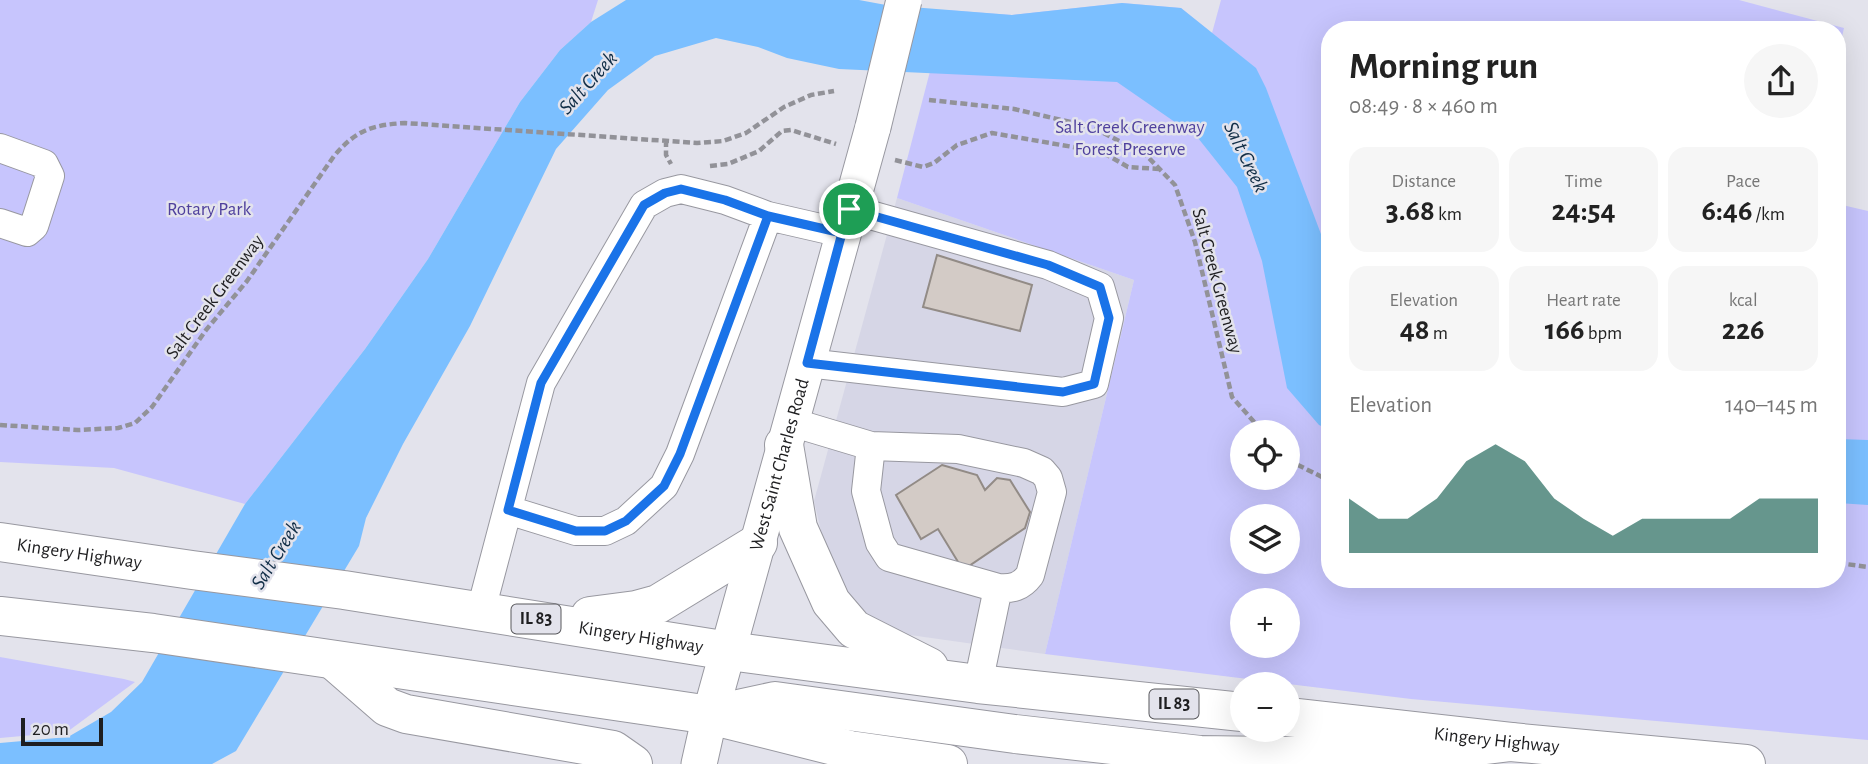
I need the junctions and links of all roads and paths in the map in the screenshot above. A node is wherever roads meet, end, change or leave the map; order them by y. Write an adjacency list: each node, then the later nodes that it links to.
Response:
1 (904, 0): 12 (main road, West Saint Charles Road, bridge)
2 (834, 91): 5 (path)
3 (929, 100): 10 (path, Salt Creek Greenway)
4 (826, 140): 9 (path)
5 (666, 141): 8 (path); 16 (path, Salt Creek Greenway)
6 (0, 148): 13 (lane)
7 (900, 161): 10 (path)
8 (680, 166)
9 (702, 167)
10 (1159, 169): 15 (path, Salt Creek Greenway)
11 (768, 216): 12 (lane); 21 (lane); 21 (lane)
12 (846, 221): 14 (main road, West Saint Charles Road); 14 (lane)
13 (0, 223)
14 (807, 363): 17 (main road, West Saint Charles Road)
15 (1252, 420)
16 (0, 425)
17 (788, 434): 18 (lane); 23 (main road, West Saint Charles Road); 32 (highway)
18 (871, 446): 26 (lane); 26 (lane)
19 (1300, 466): 20 (path)
20 (1321, 476)
21 (508, 510): 27 (lane)
22 (0, 542): 27 (highway, Kingery Highway / IL 83)
23 (758, 543): 29 (highway); 30 (main road, West Saint Charles Road)
24 (1846, 564): 25 (path)
25 (1868, 567)
26 (998, 588): 32 (lane)
27 (481, 610): 29 (highway, Kingery Highway / IL 83)
28 (0, 616): 31 (highway)
29 (550, 621): 30 (highway, Kingery Highway / IL 83)
30 (729, 651): 32 (highway, Kingery Highway / IL 83); 34 (main road, West Saint Charles Road)
31 (320, 658): 34 (highway); 38 (highway)
32 (967, 682): 33 (highway, Kingery Highway / IL 83)
33 (1230, 711)
34 (710, 715): 36 (highway); 37 (highway); 39 (main road, West Saint Charles Road)
35 (1300, 718): 36 (highway, Kingery Highway)
36 (1511, 742): 42 (highway, Kingery Highway)
37 (850, 750): 40 (highway); 41 (highway)
38 (633, 764)
39 (699, 764)
40 (814, 764)
41 (947, 764)
42 (1746, 764)

